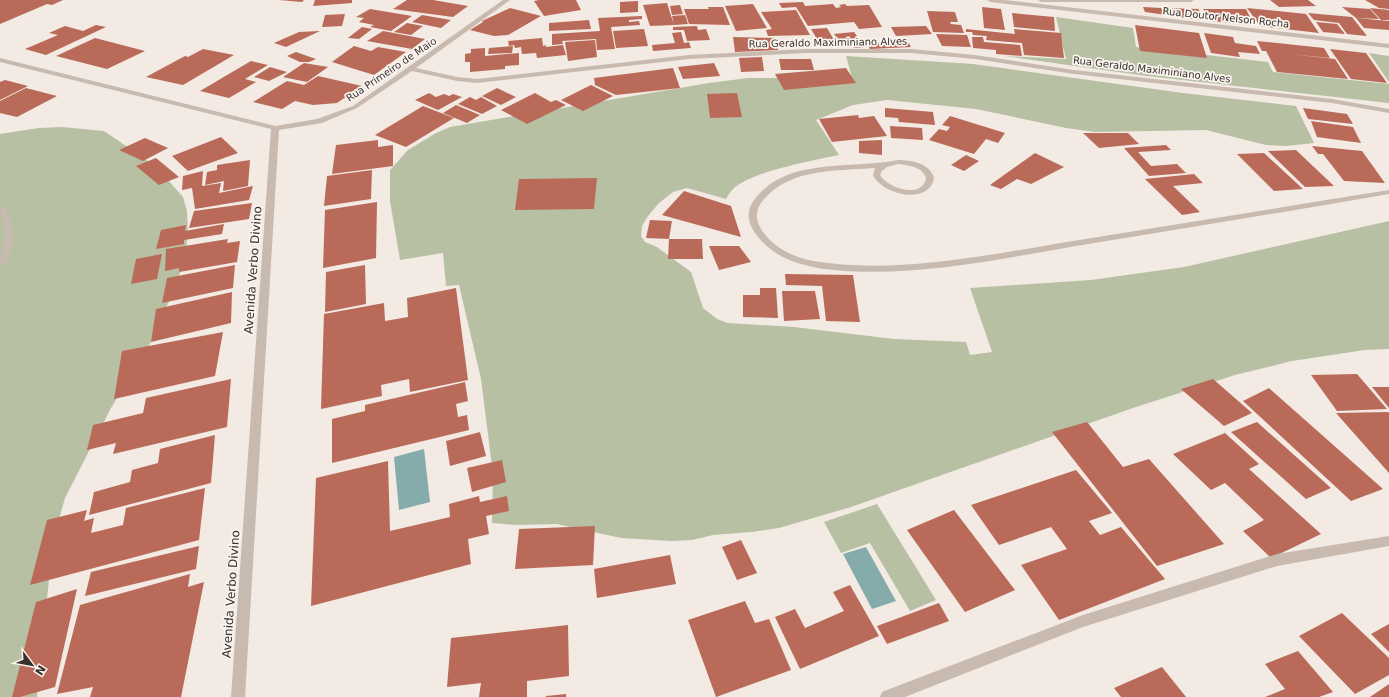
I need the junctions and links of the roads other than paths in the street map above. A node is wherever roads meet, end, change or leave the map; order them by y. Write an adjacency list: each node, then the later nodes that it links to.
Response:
1 (507, 0): 7 (street, Rua Primeiro de Maio)
2 (990, 0): 3 (street, Rua Doutor Nelson Rocha)
3 (993, 0): 4 (street); 5 (street, Rua Doutor Nelson Rocha)
4 (1191, 0)
5 (1389, 46)
6 (0, 60): 9 (street)
7 (411, 70): 8 (street, Rua Geraldo Maximiniano Alves); 9 (street, Rua Primeiro de Maio)
8 (1389, 111)
9 (275, 128): 15 (street, Avenida Verbo Divino)
10 (882, 165): 10 (street); 11 (street)
11 (1389, 192)
12 (0, 208): 13 (street)
13 (0, 263)
14 (1389, 541): 16 (street)
15 (238, 697)
16 (887, 697)

